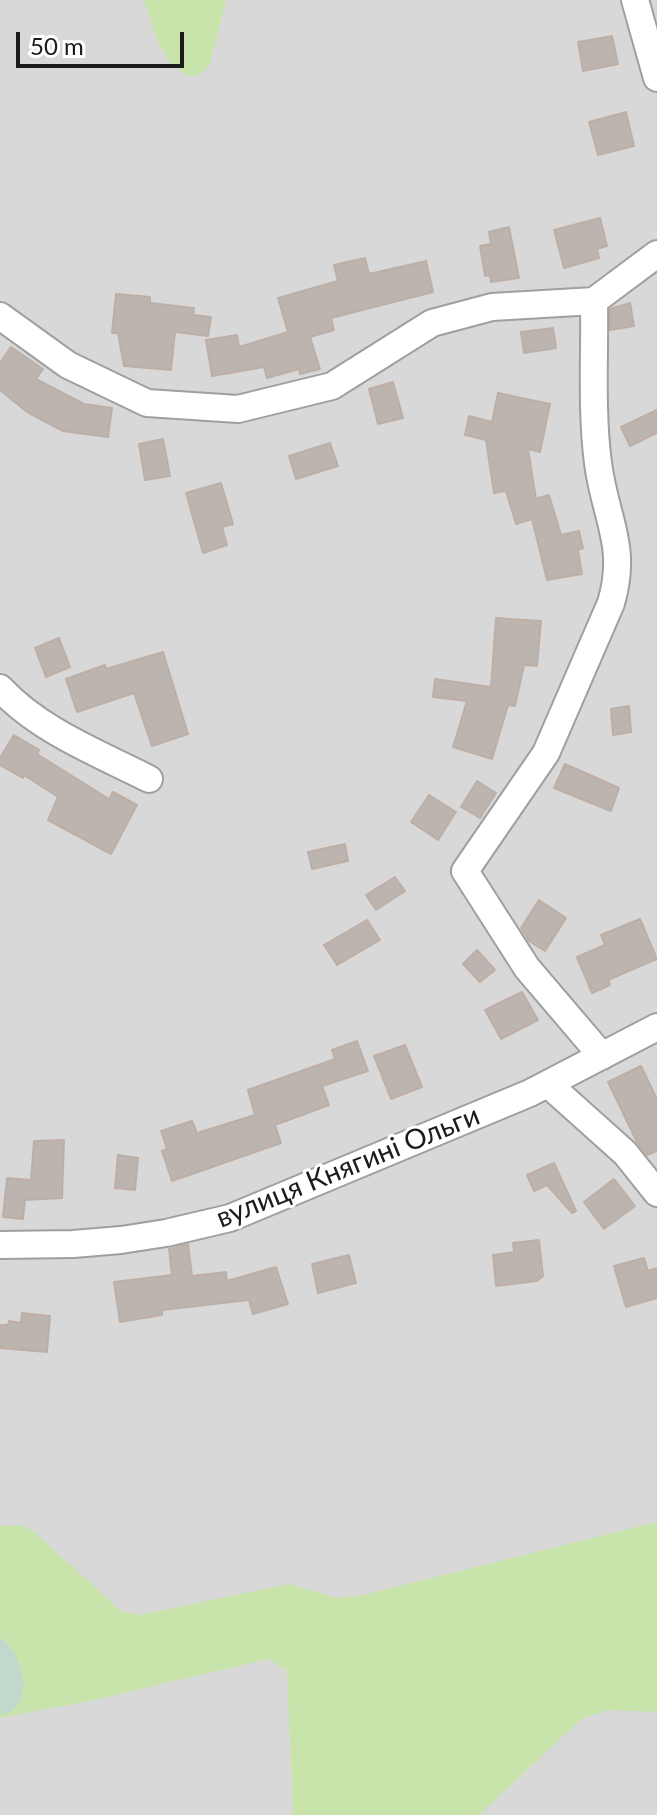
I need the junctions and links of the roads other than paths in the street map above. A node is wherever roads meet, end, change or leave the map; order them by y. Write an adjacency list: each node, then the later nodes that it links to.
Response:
1 (635, 0): 2 (street)
2 (657, 78)
3 (657, 254): 4 (street)
4 (594, 301): 5 (street); 9 (street)
5 (0, 316)
6 (0, 688): 7 (street)
7 (149, 779)
8 (657, 1027): 9 (street, вулиця Княгині Ольги)
9 (602, 1056): 10 (street, вулиця Княгині Ольги)
10 (548, 1084): 11 (street); 12 (street, вулиця Княгині Ольги)
11 (657, 1193)
12 (0, 1245)

